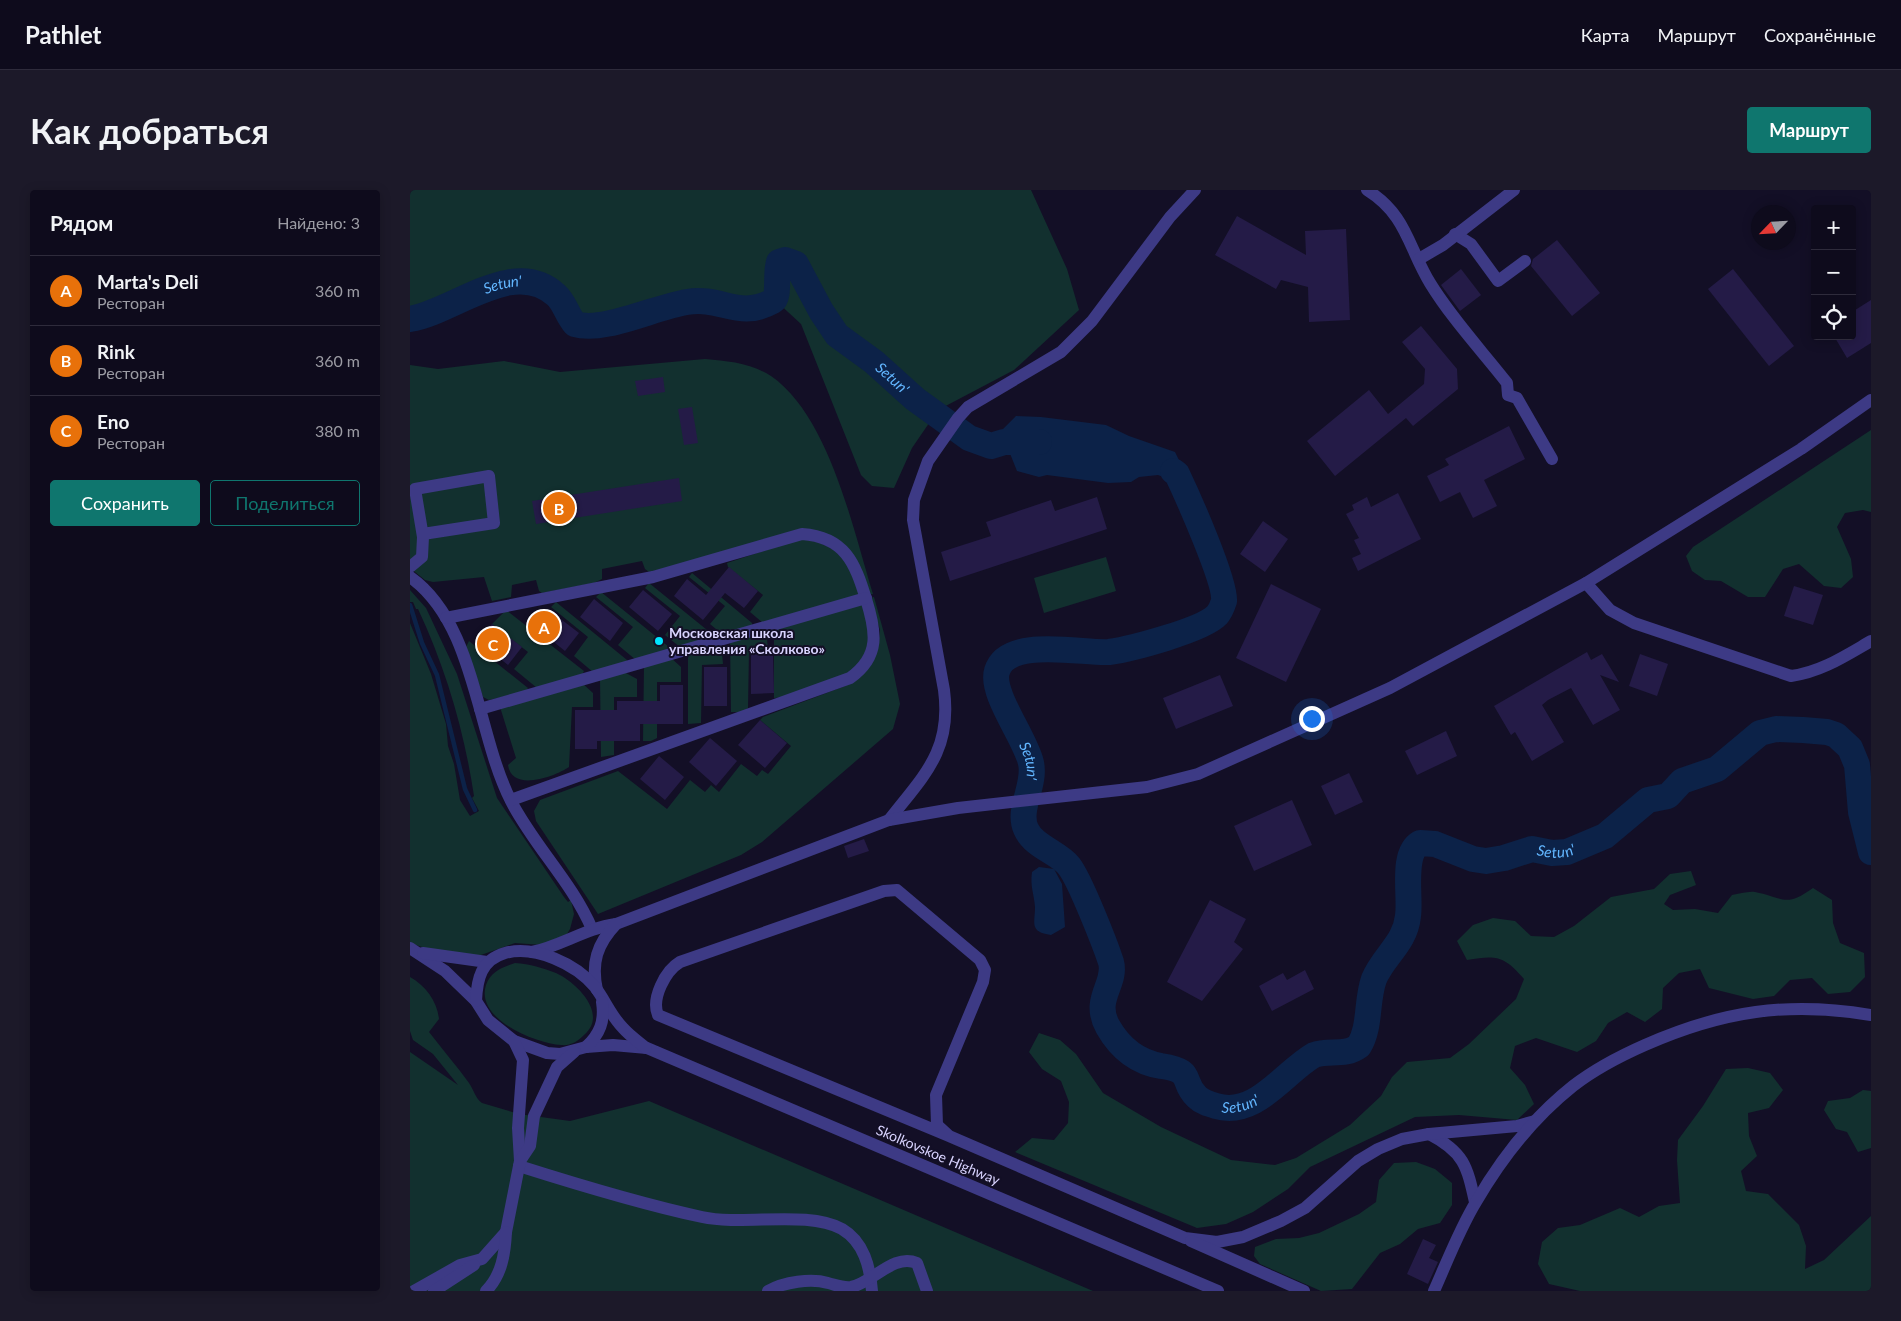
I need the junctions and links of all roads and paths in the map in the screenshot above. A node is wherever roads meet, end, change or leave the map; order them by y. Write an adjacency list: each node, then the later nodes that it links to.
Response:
1 (1196, 190): 18 (street)
2 (1367, 190): 5 (street)
3 (1514, 190): 4 (street)
4 (1455, 234): 5 (street); 6 (street)
5 (1419, 258): 8 (street)
6 (1525, 261)
7 (1871, 400): 12 (street)
8 (1552, 459)
9 (423, 534): 9 (street); 10 (street)
10 (410, 567)
11 (410, 577): 14 (street)
12 (1586, 584): 15 (street); 18 (street)
13 (866, 598): 14 (street); 16 (street); 17 (street)
14 (446, 618): 16 (street)
15 (1871, 641)
16 (480, 709): 17 (street)
17 (511, 800): 20 (street)
18 (889, 820): 19 (street)
19 (616, 924): 20 (street); 24 (street)
20 (592, 929): 22 (street)
21 (415, 950): 23 (street); 25 (street)
22 (532, 952): 23 (street); 24 (street)
23 (487, 962): 25 (street)
24 (600, 995): 28 (street); 29 (street)
25 (476, 1001): 27 (street)
26 (1871, 1015): 30 (street)
27 (514, 1041): 29 (street); 33 (street)
28 (647, 1048): 29 (street); 44 (street, Skolkovskoe Highway)
29 (580, 1049): 33 (street)
30 (1535, 1122): 31 (street); 34 (street)
31 (1429, 1134): 34 (street); 36 (street)
32 (949, 1136): 32 (street); 36 (street)
33 (520, 1164): 35 (street); 38 (street)
34 (1475, 1202): 46 (street)
35 (506, 1232): 37 (street); 41 (street)
36 (1185, 1238): 45 (street)
37 (482, 1259): 39 (street); 40 (street)
38 (872, 1285): 42 (street); 43 (street)
39 (414, 1291)
40 (434, 1291)
41 (486, 1291)
42 (768, 1291)
43 (927, 1291)
44 (1218, 1291)
45 (1304, 1291)
46 (1434, 1291)

